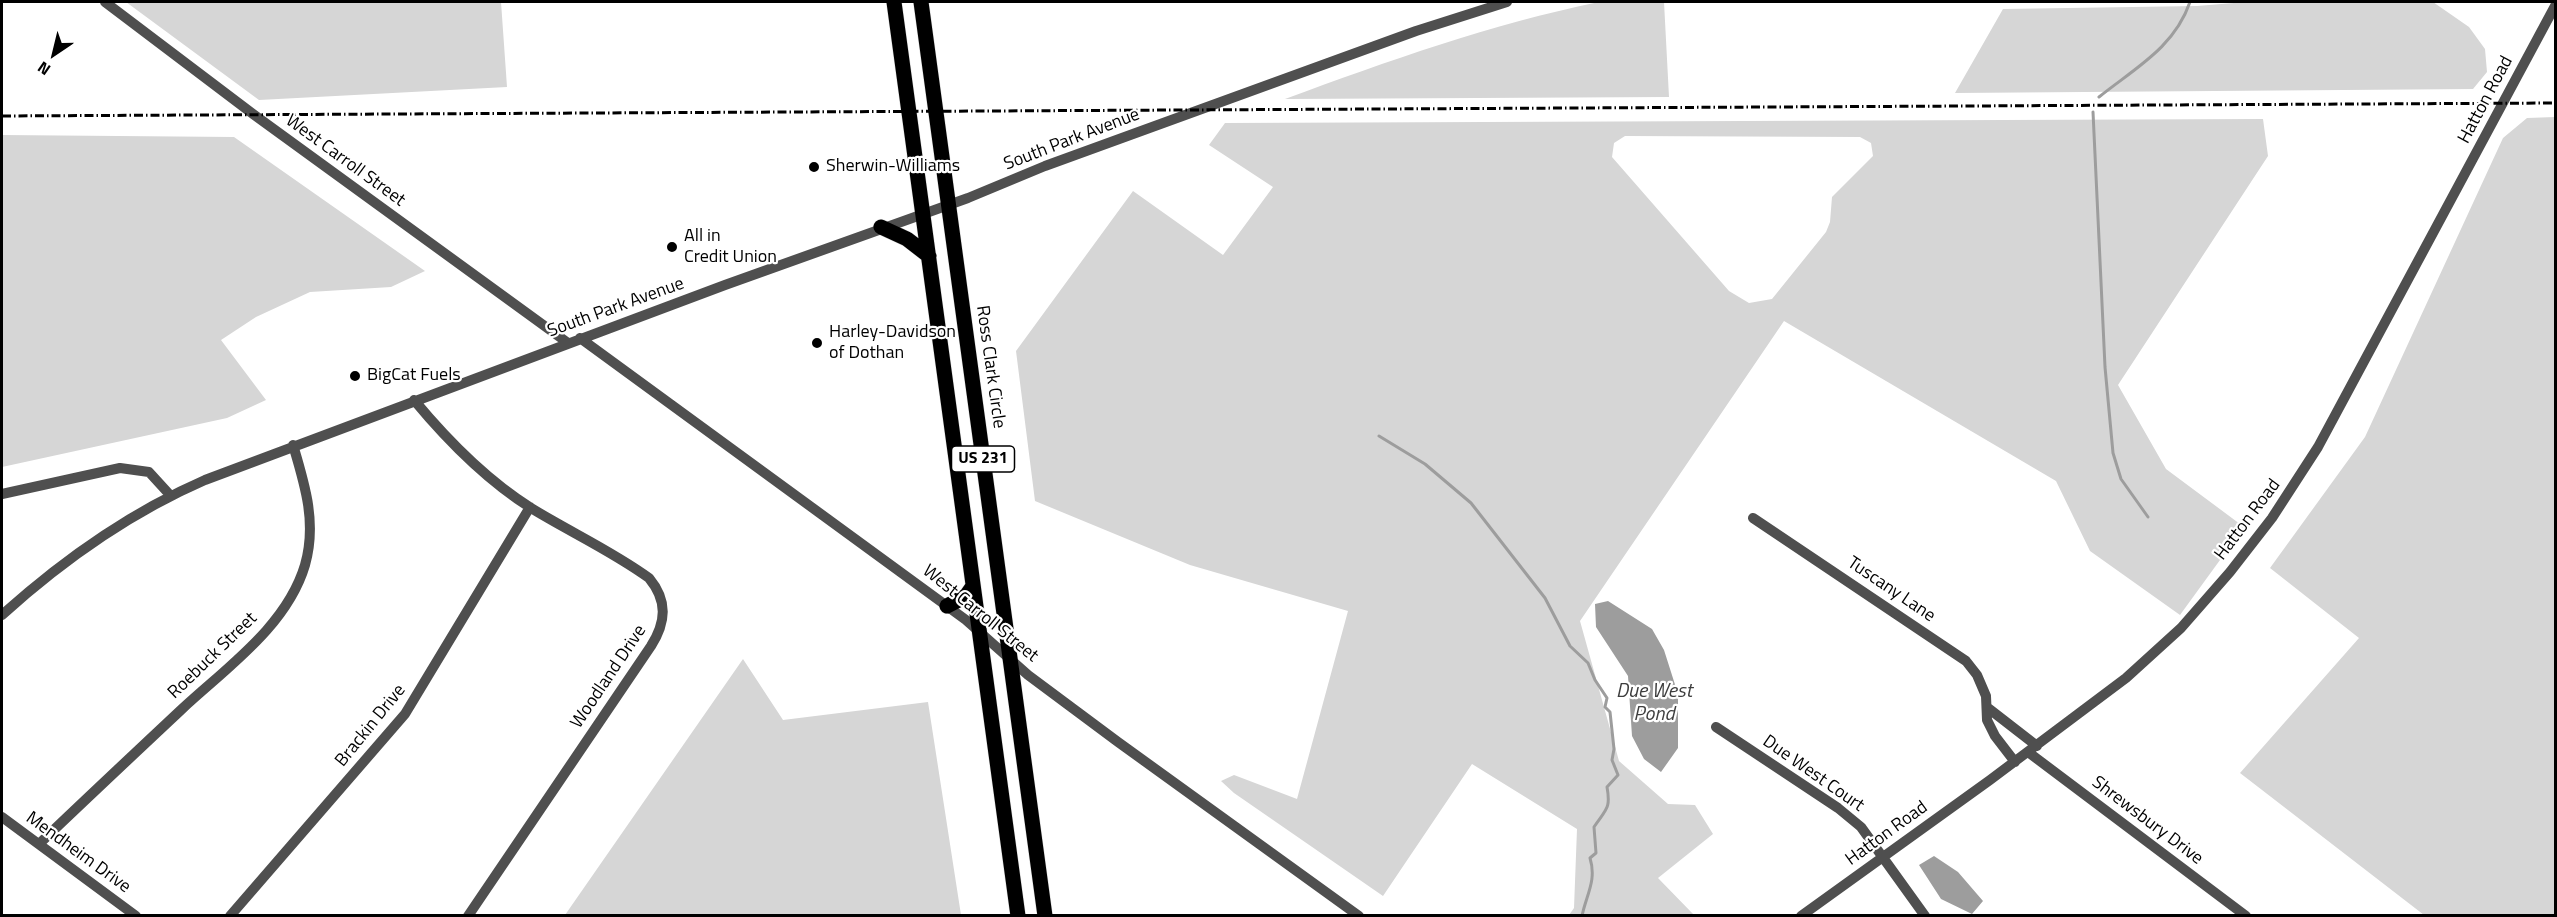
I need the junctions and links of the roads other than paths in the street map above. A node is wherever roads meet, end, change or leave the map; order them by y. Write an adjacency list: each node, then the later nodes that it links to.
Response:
1 (105, 2): 13 (street, West Carroll Street)
2 (894, 2): 7 (highway, US 231)
3 (921, 2): 6 (highway, Ross Clark Circle / US 231)
4 (1507, 2): 6 (street, South Park Avenue)
5 (2556, 4): 29 (street, Hatton Road)
6 (948, 204): 7 (street, South Park Avenue); 10 (highway, Ross Clark Circle / US 231)
7 (923, 213): 8 (street, South Park Avenue); 9 (highway, US 231)
8 (880, 227): 9 (highway); 12 (street, South Park Avenue)
9 (928, 256): 11 (highway, US 231)
10 (966, 334): 11 (highway); 18 (highway, Ross Clark Circle / US 231)
11 (939, 337): 19 (highway, US 231)
12 (580, 338): 13 (street, South Park Avenue); 23 (street, West Carroll Street)
13 (568, 343): 14 (street, South Park Avenue)
14 (414, 400): 15 (street, South Park Avenue); 20 (street, Woodland Drive)
15 (292, 445): 17 (street, South Park Avenue); 32 (street, Roebuck Street)
16 (2, 494): 17 (street)
17 (170, 495): 24 (street, South Park Avenue)
18 (988, 498): 19 (highway); 26 (highway, Ross Clark Circle / US 231)
19 (961, 501): 22 (highway, US 231)
20 (530, 507): 35 (street, Brackin Drive); 36 (street, Woodland Drive)
21 (1753, 518): 27 (street, Tuscany Lane)
22 (973, 586): 23 (highway); 25 (highway, US 231)
23 (947, 606): 25 (street, West Carroll Street)
24 (2, 615)
25 (979, 631): 26 (street, West Carroll Street); 37 (highway, US 231)
26 (1010, 659): 38 (highway, Ross Clark Circle / US 231); 39 (street, West Carroll Street)
27 (1988, 708): 29 (street); 30 (street, Tuscany Lane)
28 (1716, 727): 33 (street, Due West Court)
29 (2032, 749): 30 (street, Hatton Road); 42 (street, Shrewsbury Drive)
30 (2015, 762): 33 (street, Hatton Road)
31 (2, 817): 32 (street, Mendheim Drive)
32 (39, 844): 34 (street, Mendheim Drive)
33 (1882, 858): 40 (street, Hatton Road); 41 (street, Due West Court)
34 (136, 915)
35 (230, 915)
36 (468, 915)
37 (1018, 915)
38 (1045, 915)
39 (1359, 915)
40 (1802, 915)
41 (1925, 915)
42 (2246, 915)

